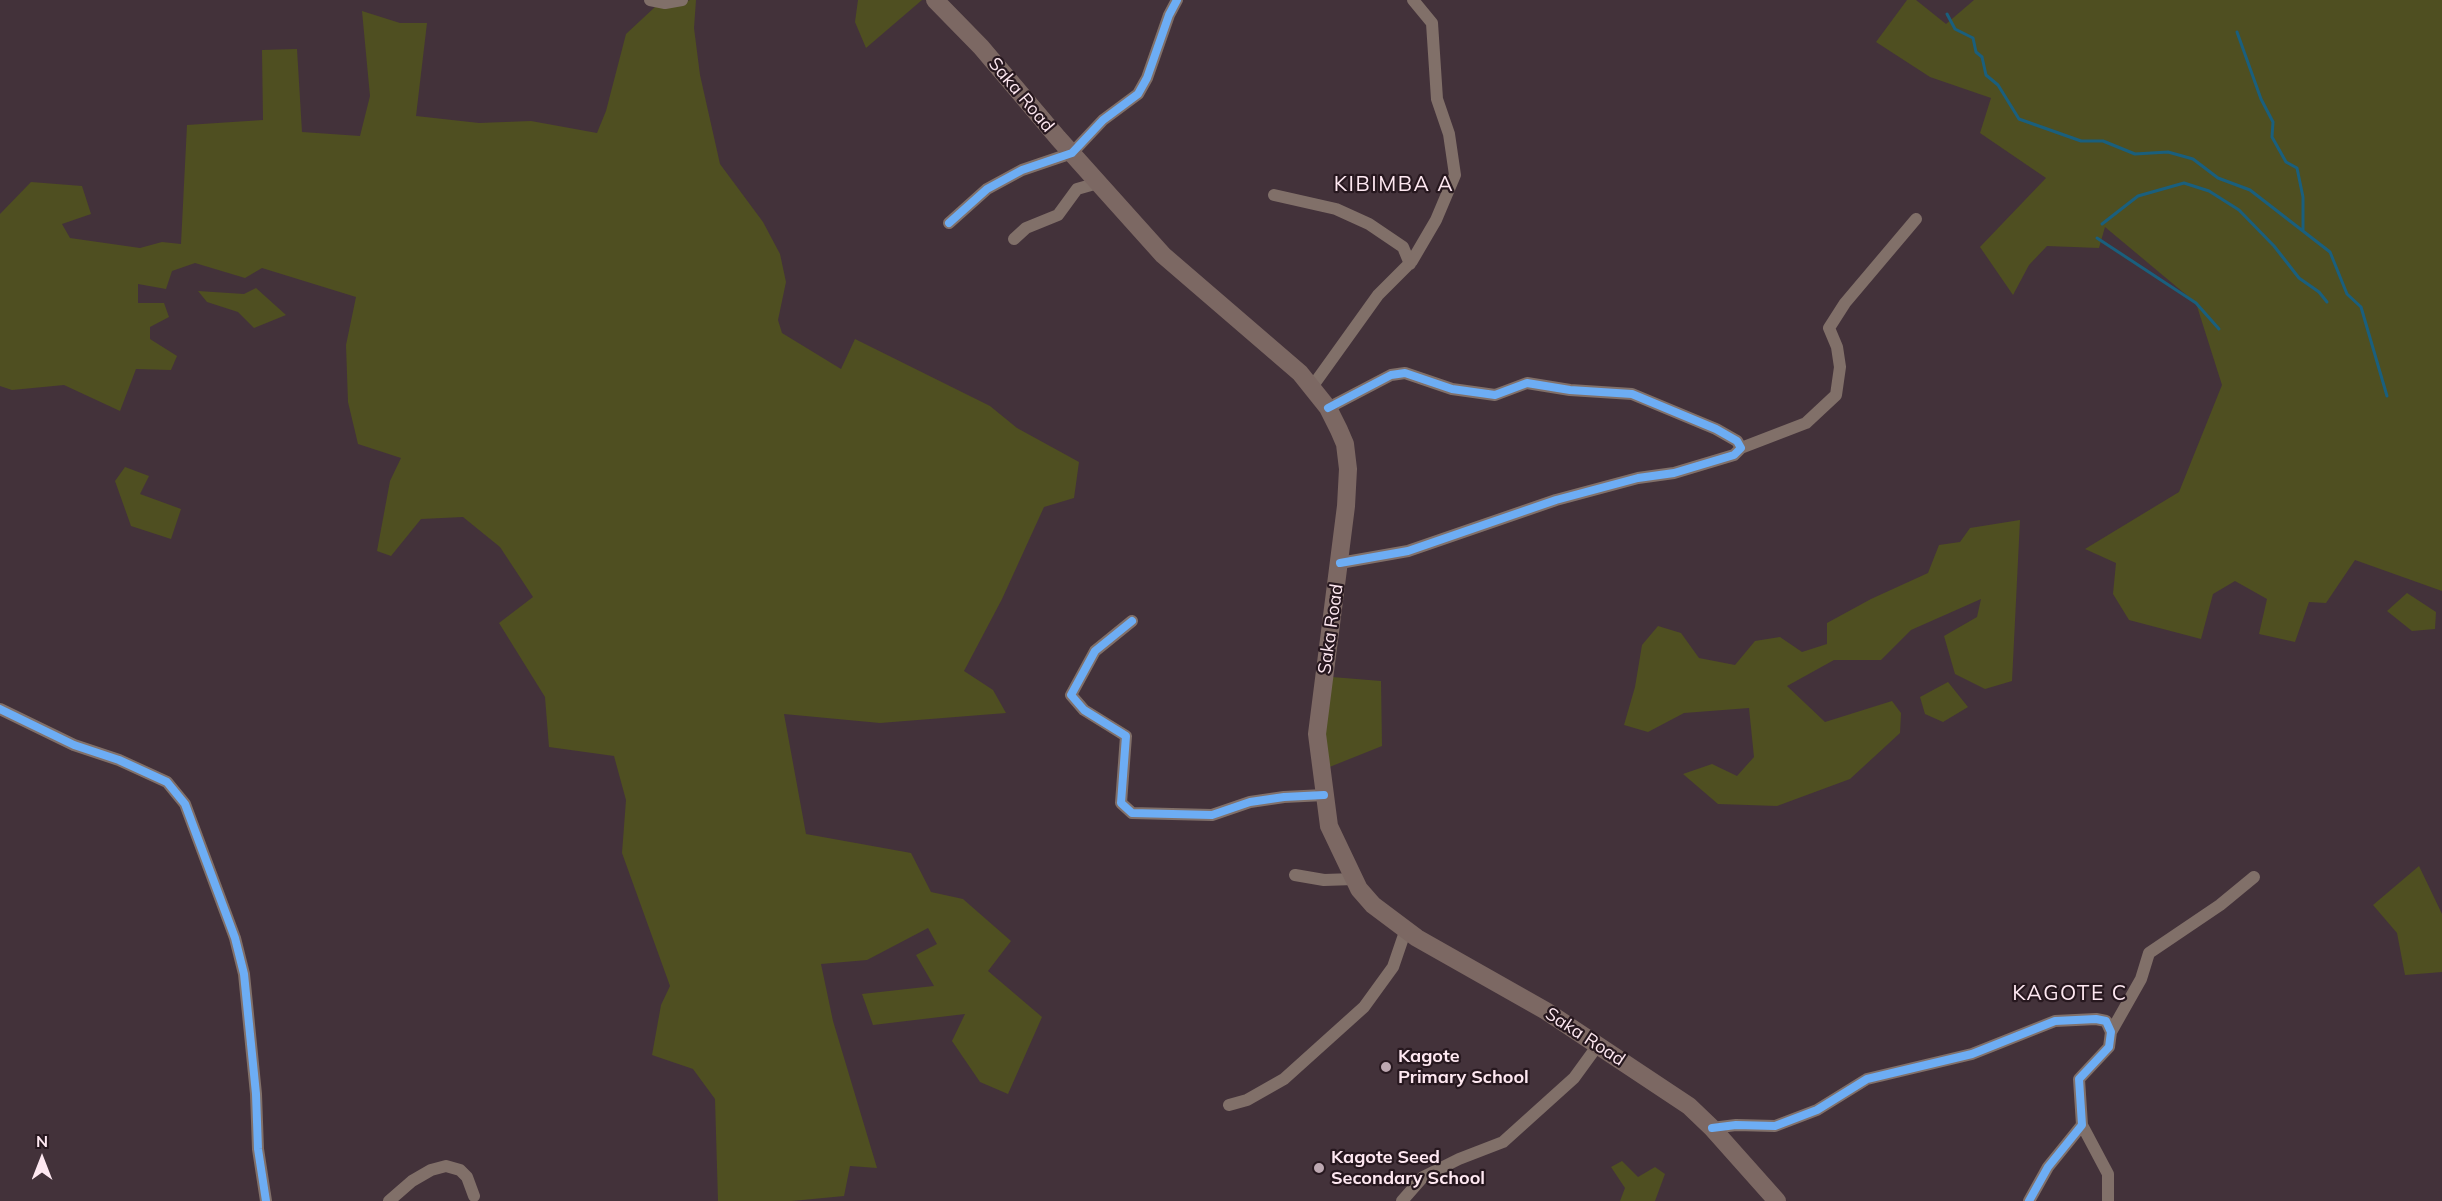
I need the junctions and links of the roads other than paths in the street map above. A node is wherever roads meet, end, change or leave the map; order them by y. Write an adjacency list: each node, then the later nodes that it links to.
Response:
1 (650, 0): 2 (street)
2 (682, 0)
3 (935, 0): 6 (main road, Saka Road)
4 (1177, 0): 6 (street)
5 (1413, 0): 12 (street)
6 (1072, 153): 7 (main road, Saka Road); 10 (street)
7 (1098, 183): 11 (street); 13 (main road, Saka Road)
8 (1274, 195): 12 (street)
9 (1916, 219): 15 (street)
10 (949, 223)
11 (1014, 239)
12 (1410, 264): 13 (street)
13 (1312, 387): 14 (main road, Saka Road)
14 (1328, 408): 15 (street); 16 (main road, Saka Road)
15 (1741, 448): 16 (street)
16 (1340, 563): 19 (main road, Saka Road)
17 (1132, 621): 19 (street)
18 (0, 709): 30 (street)
19 (1324, 795): 22 (main road, Saka Road)
20 (1295, 875): 22 (street)
21 (2254, 877): 24 (street)
22 (1354, 879): 23 (main road, Saka Road)
23 (1406, 929): 25 (main road, Saka Road); 26 (street)
24 (2111, 1032): 27 (street); 28 (street)
25 (1598, 1045): 28 (main road, Saka Road); 32 (street)
26 (1229, 1105)
27 (2082, 1125): 34 (street); 35 (street)
28 (1712, 1128): 33 (main road, Saka Road)
29 (474, 1196): 31 (street)
30 (266, 1201)
31 (389, 1201)
32 (1402, 1201)
33 (1777, 1201)
34 (2029, 1201)
35 (2108, 1201)

